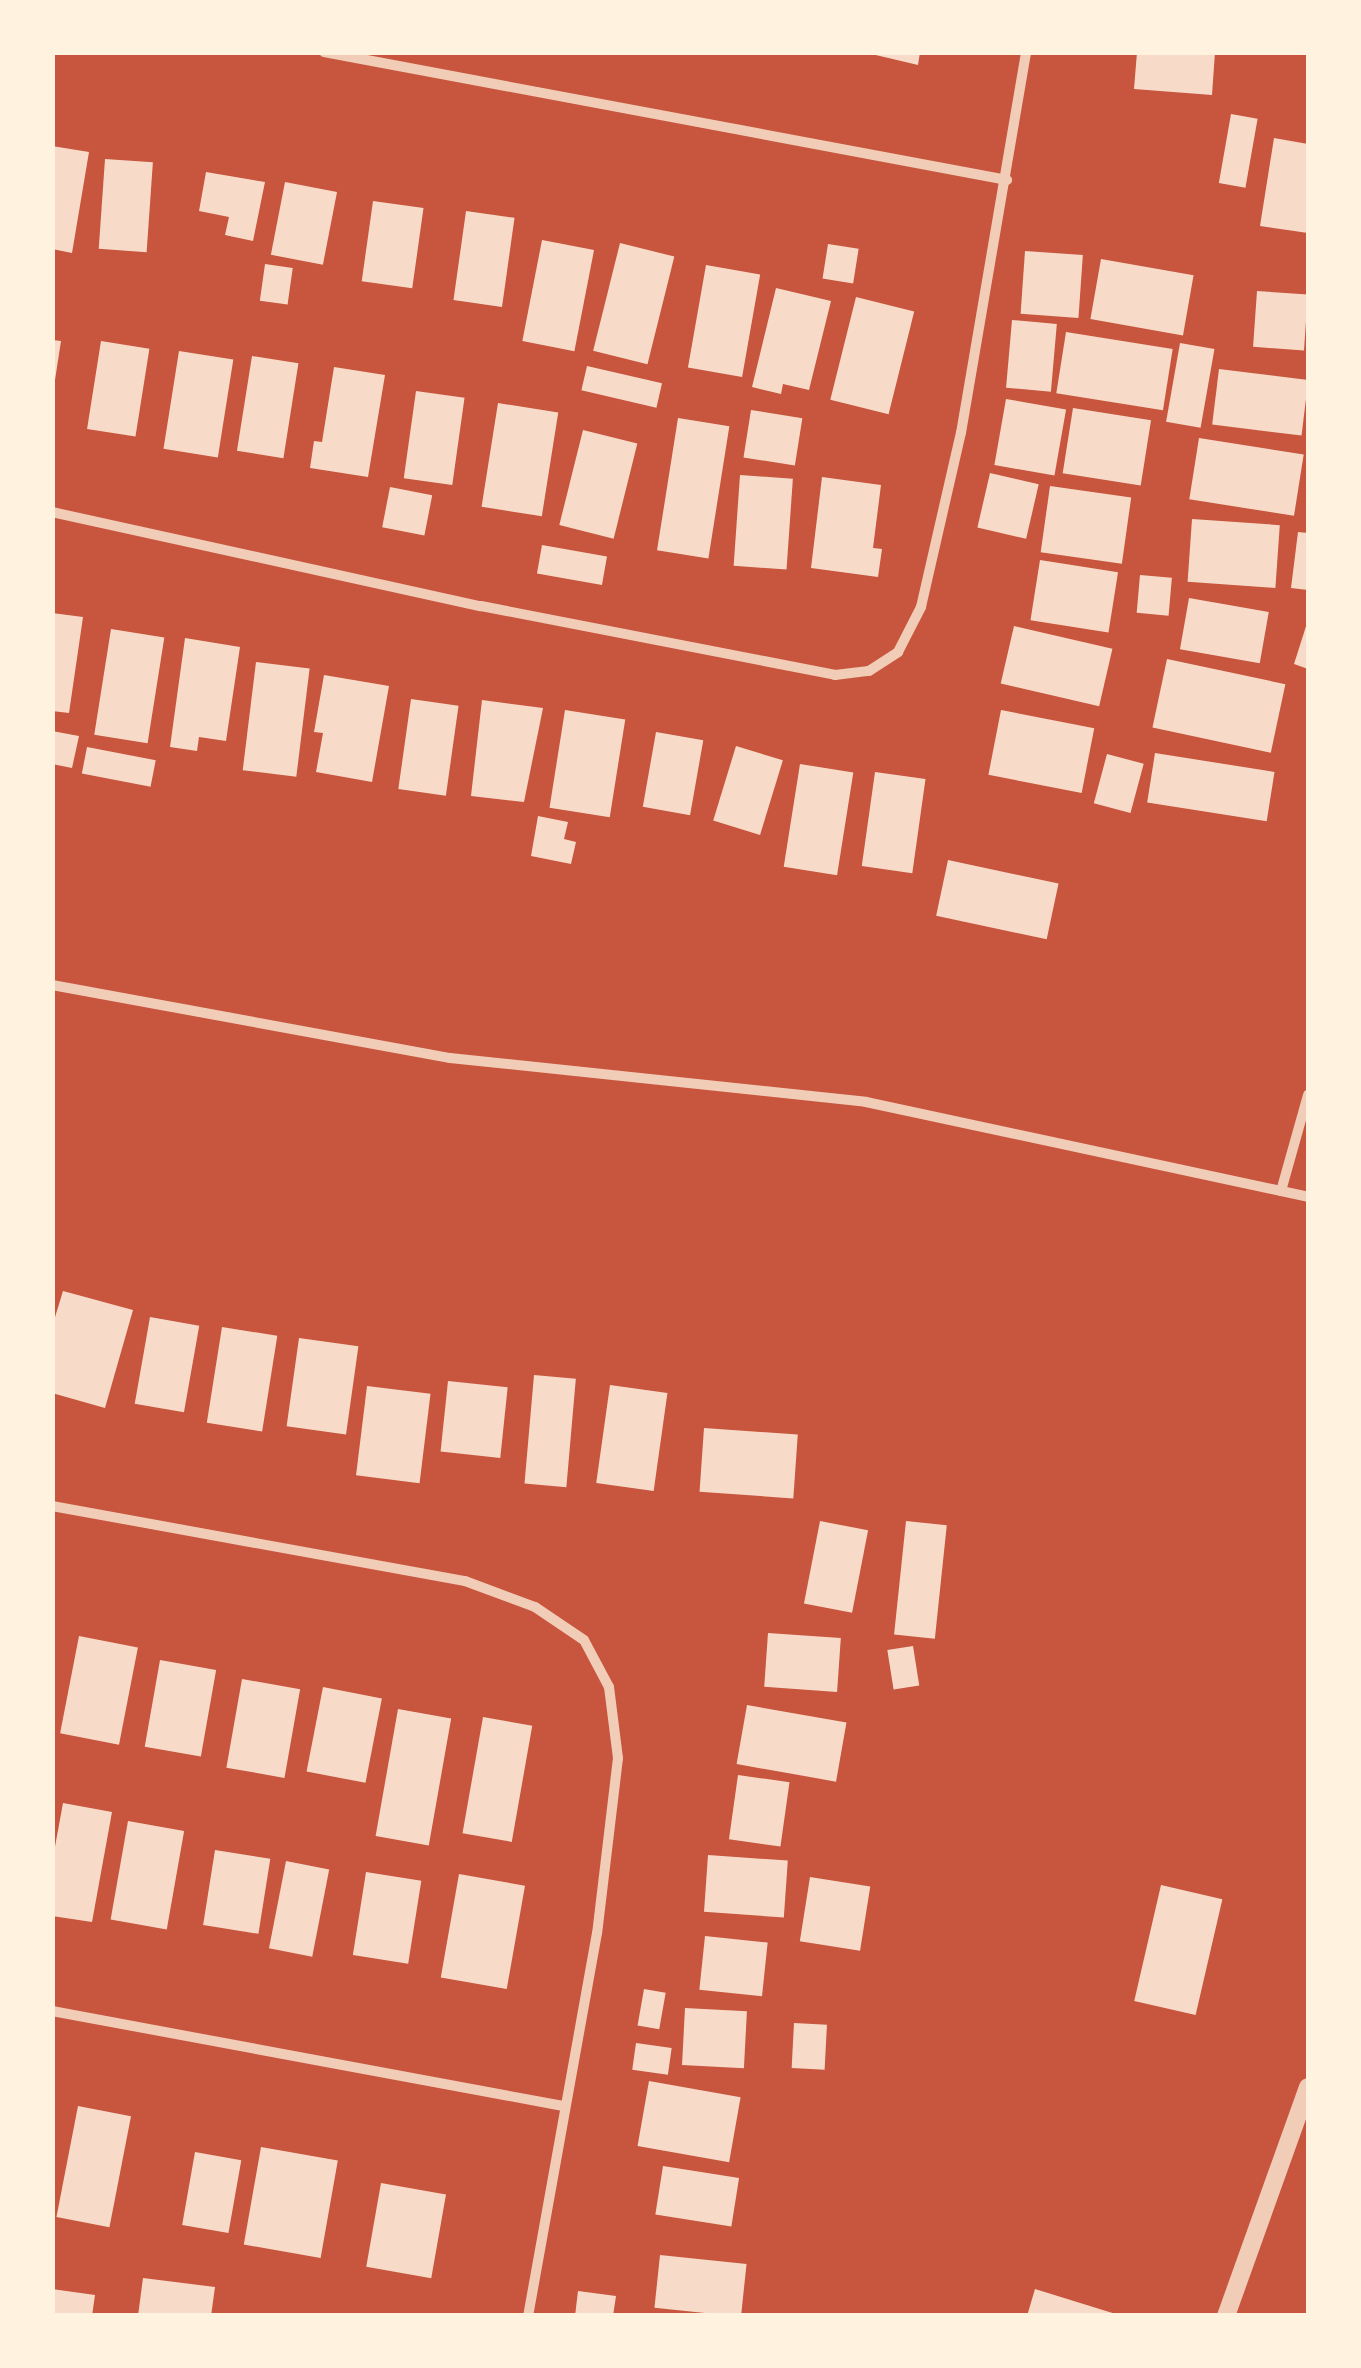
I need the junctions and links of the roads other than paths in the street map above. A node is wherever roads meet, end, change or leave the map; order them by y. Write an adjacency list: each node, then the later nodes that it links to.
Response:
1 (324, 52): 3 (street)
2 (1026, 52): 3 (street)
3 (1007, 180): 4 (street)
4 (52, 512)
5 (52, 985): 7 (street)
6 (1308, 1095): 7 (street)
7 (1281, 1191): 8 (street)
8 (1308, 1197)
9 (52, 1506): 12 (street)
10 (52, 2011): 12 (street)
11 (1308, 2086): 14 (street)
12 (563, 2106): 13 (street)
13 (528, 2316)
14 (1226, 2316)

